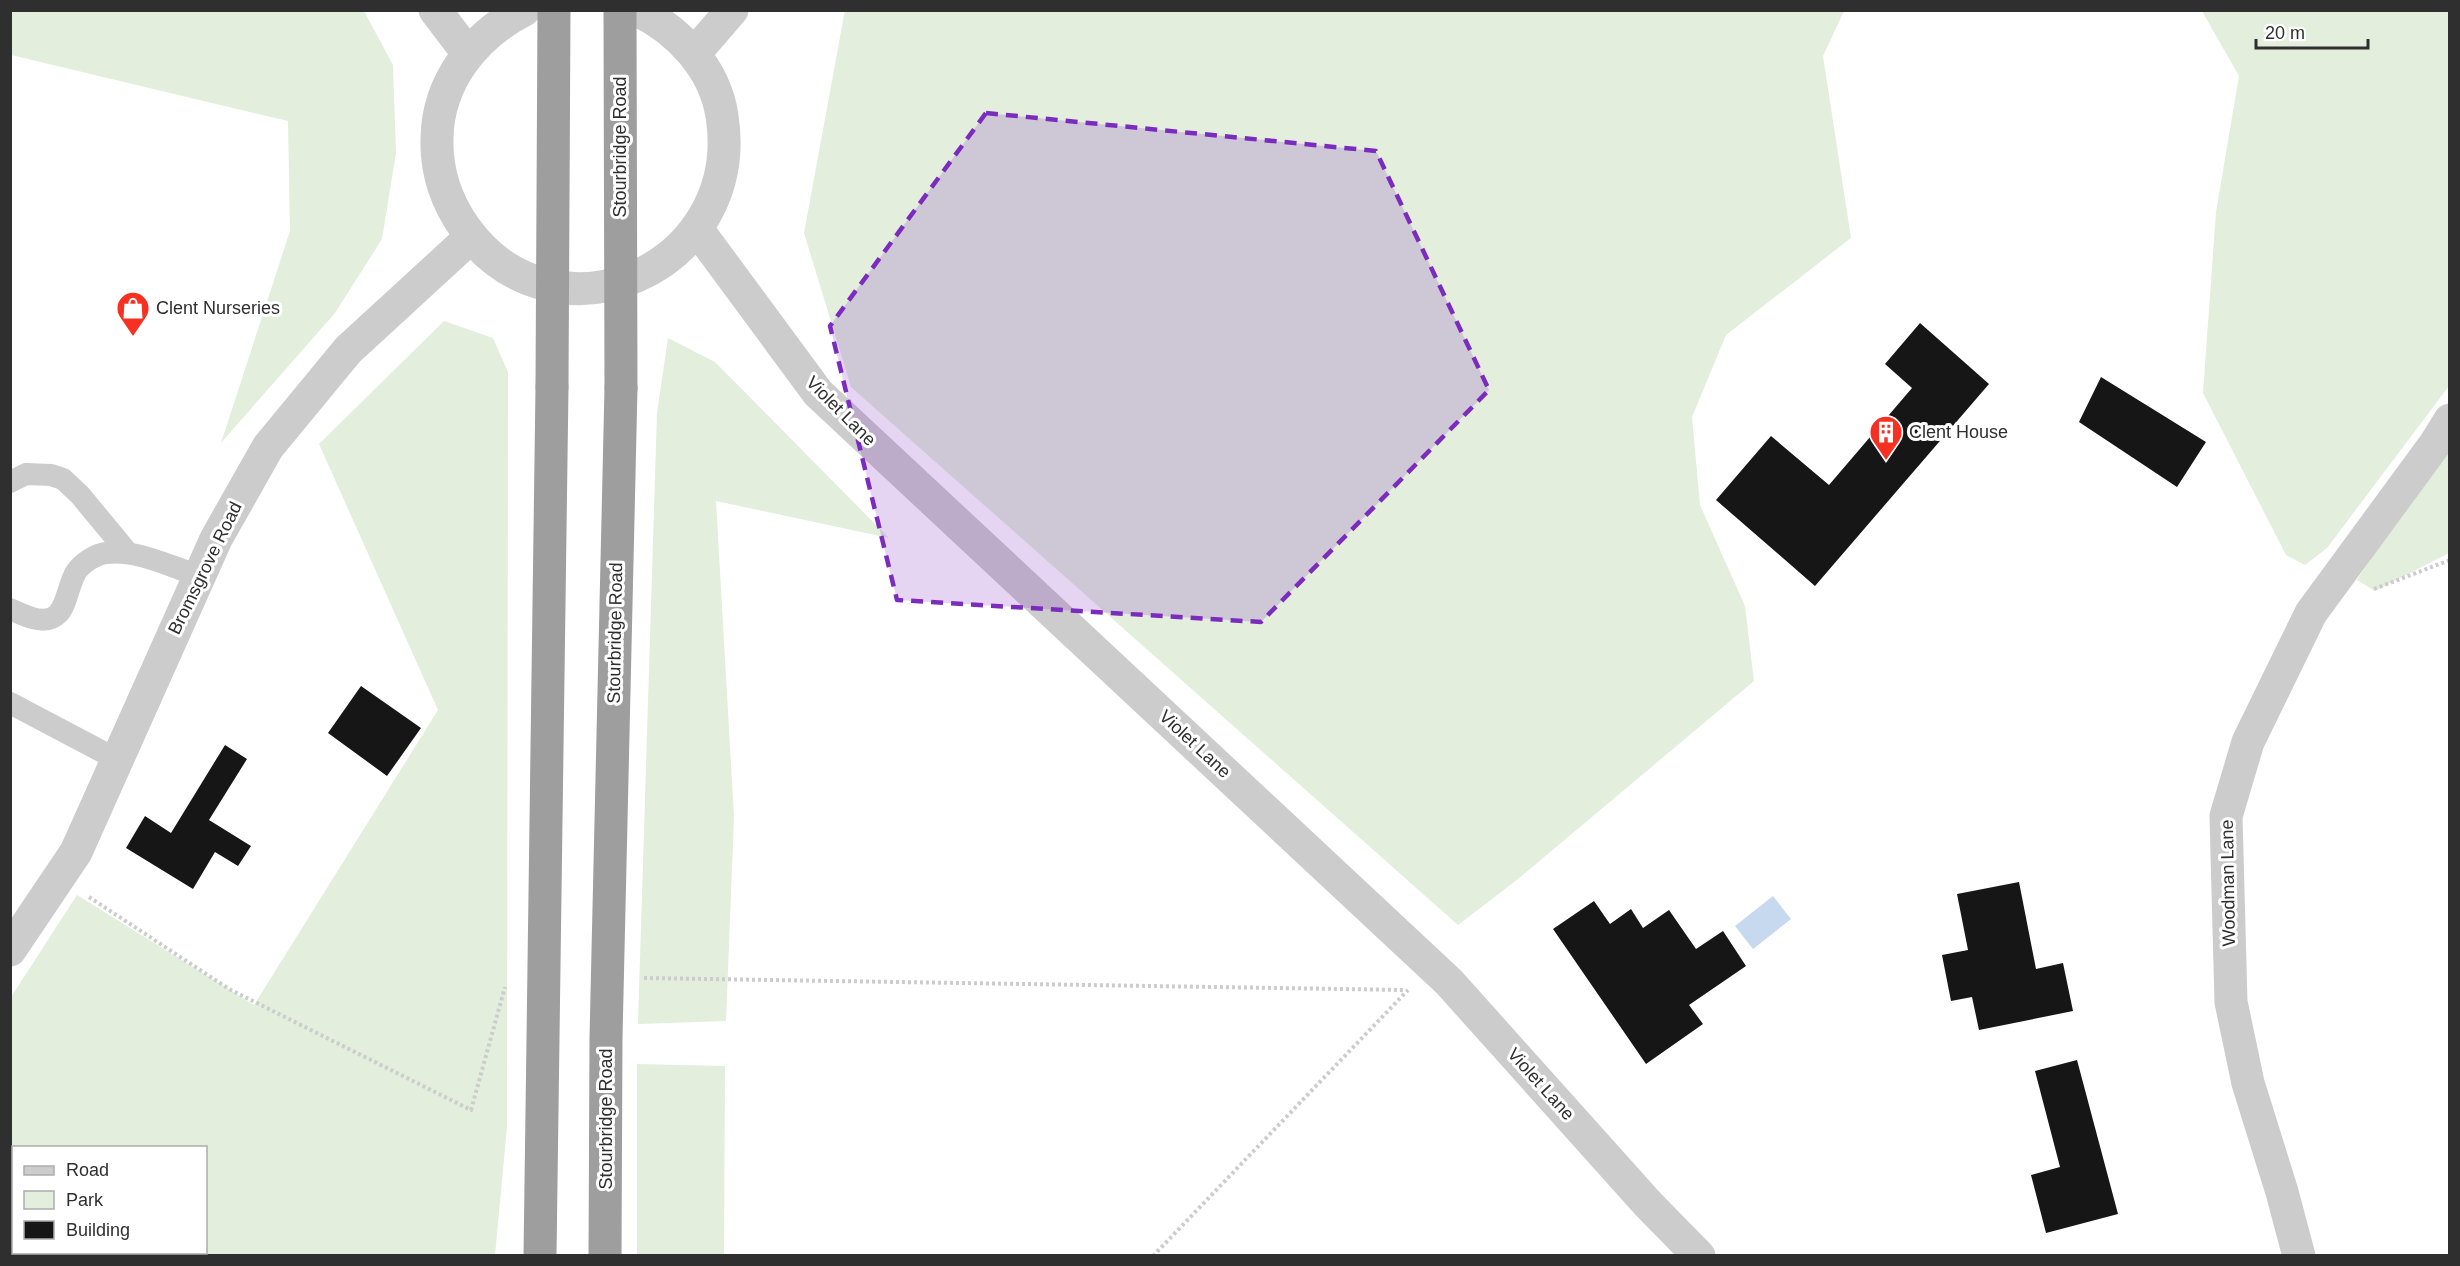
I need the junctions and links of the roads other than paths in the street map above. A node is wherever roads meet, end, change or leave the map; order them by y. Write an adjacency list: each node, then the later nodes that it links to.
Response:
1 (435, 10): 7 (street)
2 (524, 10): 7 (street)
3 (554, 10): 19 (highway, bridge)
4 (620, 10): 20 (highway, Stourbridge Road, bridge)
5 (637, 10): 8 (street)
6 (732, 10): 8 (street)
7 (467, 52): 10 (street)
8 (694, 54): 9 (street)
9 (697, 229): 10 (street); 21 (street, Violet Lane)
10 (471, 237): 14 (street, Bromsgrove Road)
11 (2450, 420): 22 (street, Woodman Lane)
12 (10, 482): 13 (lane)
13 (128, 553): 14 (lane); 15 (lane)
14 (200, 576): 17 (street, Bromsgrove Road)
15 (10, 609)
16 (10, 703): 17 (lane)
17 (118, 760): 18 (street, Bromsgrove Road)
18 (10, 950)
19 (540, 1256)
20 (605, 1256)
21 (1699, 1256)
22 (2299, 1256)

